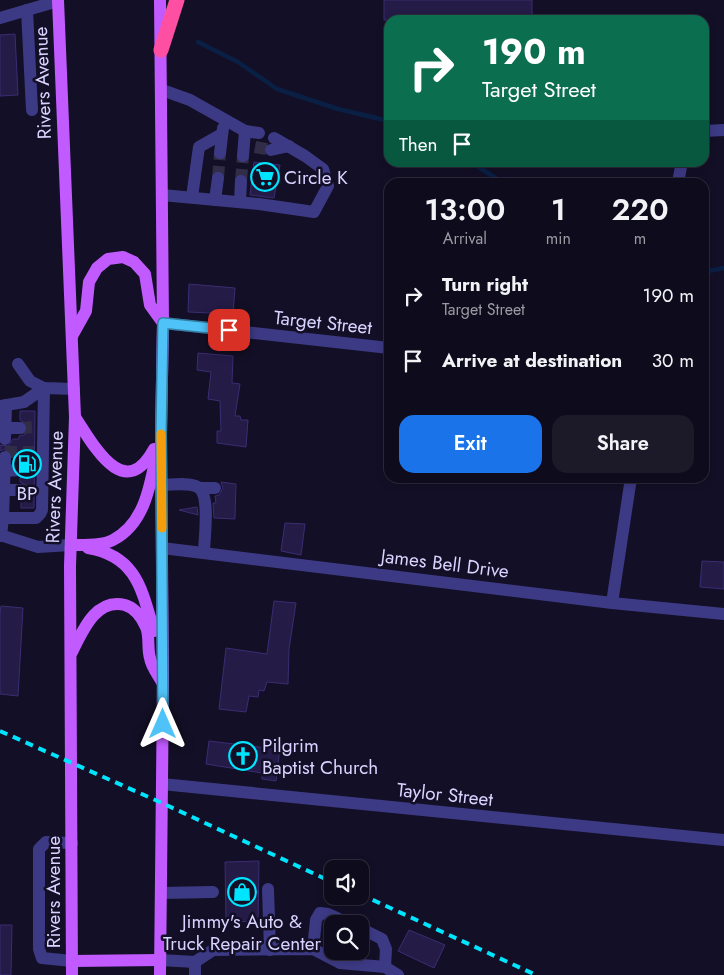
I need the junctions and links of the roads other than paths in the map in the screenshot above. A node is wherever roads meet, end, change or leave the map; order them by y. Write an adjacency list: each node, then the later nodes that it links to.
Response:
1 (58, 0): 4 (street); 25 (main road, Rivers Avenue)
2 (160, 0): 6 (main road)
3 (177, 0): 6 (highway)
4 (27, 10): 5 (street); 8 (street)
5 (0, 18)
6 (161, 50): 7 (main road)
7 (162, 90): 9 (street); 20 (main road)
8 (32, 110)
9 (224, 119): 10 (street); 14 (street)
10 (245, 130): 13 (street); 16 (street)
11 (724, 130): 12 (street)
12 (709, 131)
13 (259, 133)
14 (222, 134): 17 (street); 21 (street)
15 (272, 144): 23 (street)
16 (247, 149)
17 (220, 153)
18 (218, 178): 22 (street)
19 (241, 181): 23 (street)
20 (162, 194): 21 (street); 24 (main road)
21 (192, 198): 22 (street)
22 (215, 200): 23 (street)
23 (240, 202)
24 (163, 323): 25 (main road); 26 (street, Target Street); 33 (main road)
25 (72, 336): 29 (main road, Rivers Avenue)
26 (384, 347)
27 (18, 364): 28 (street)
28 (44, 388): 29 (street); 30 (street); 43 (street)
29 (74, 389): 31 (main road, Rivers Avenue)
30 (3, 406): 32 (street)
31 (75, 417): 33 (main road); 45 (main road, Rivers Avenue)
32 (20, 428)
33 (161, 434): 38 (main road); 45 (main road)
34 (5, 457): 36 (street)
35 (20, 470): 36 (street)
36 (4, 471): 41 (street)
37 (630, 483): 48 (street)
38 (162, 486): 39 (street); 46 (main road)
39 (199, 488): 40 (street); 47 (street)
40 (215, 488)
41 (4, 490): 42 (street); 43 (street)
42 (21, 490)
43 (2, 516): 44 (street)
44 (0, 536): 45 (street)
45 (71, 545): 50 (main road); 51 (main road, Rivers Avenue)
46 (162, 548): 47 (street, James Bell Drive); 50 (main road)
47 (204, 553): 48 (street, James Bell Drive)
48 (612, 602): 49 (street, James Bell Drive)
49 (724, 614)
50 (163, 646): 52 (main road)
51 (71, 653): 52 (main road); 55 (main road, Rivers Avenue)
52 (163, 684): 53 (main road)
53 (162, 784): 54 (street, Taylor Street); 58 (main road)
54 (724, 840)
55 (72, 843): 64 (main road, Rivers Avenue); 64 (street)
56 (268, 889): 62 (street)
57 (213, 892): 58 (street)
58 (161, 893): 63 (main road)
59 (330, 915): 61 (street)
60 (369, 932): 66 (street)
61 (313, 949): 62 (street); 66 (street)
62 (270, 950): 65 (street)
63 (160, 960): 64 (main road); 65 (street); 68 (main road)
64 (72, 961): 67 (main road, Rivers Avenue)
65 (195, 962): 69 (street)
66 (384, 967): 70 (street)
67 (72, 975)
68 (160, 975)
69 (196, 975)
70 (398, 975)

